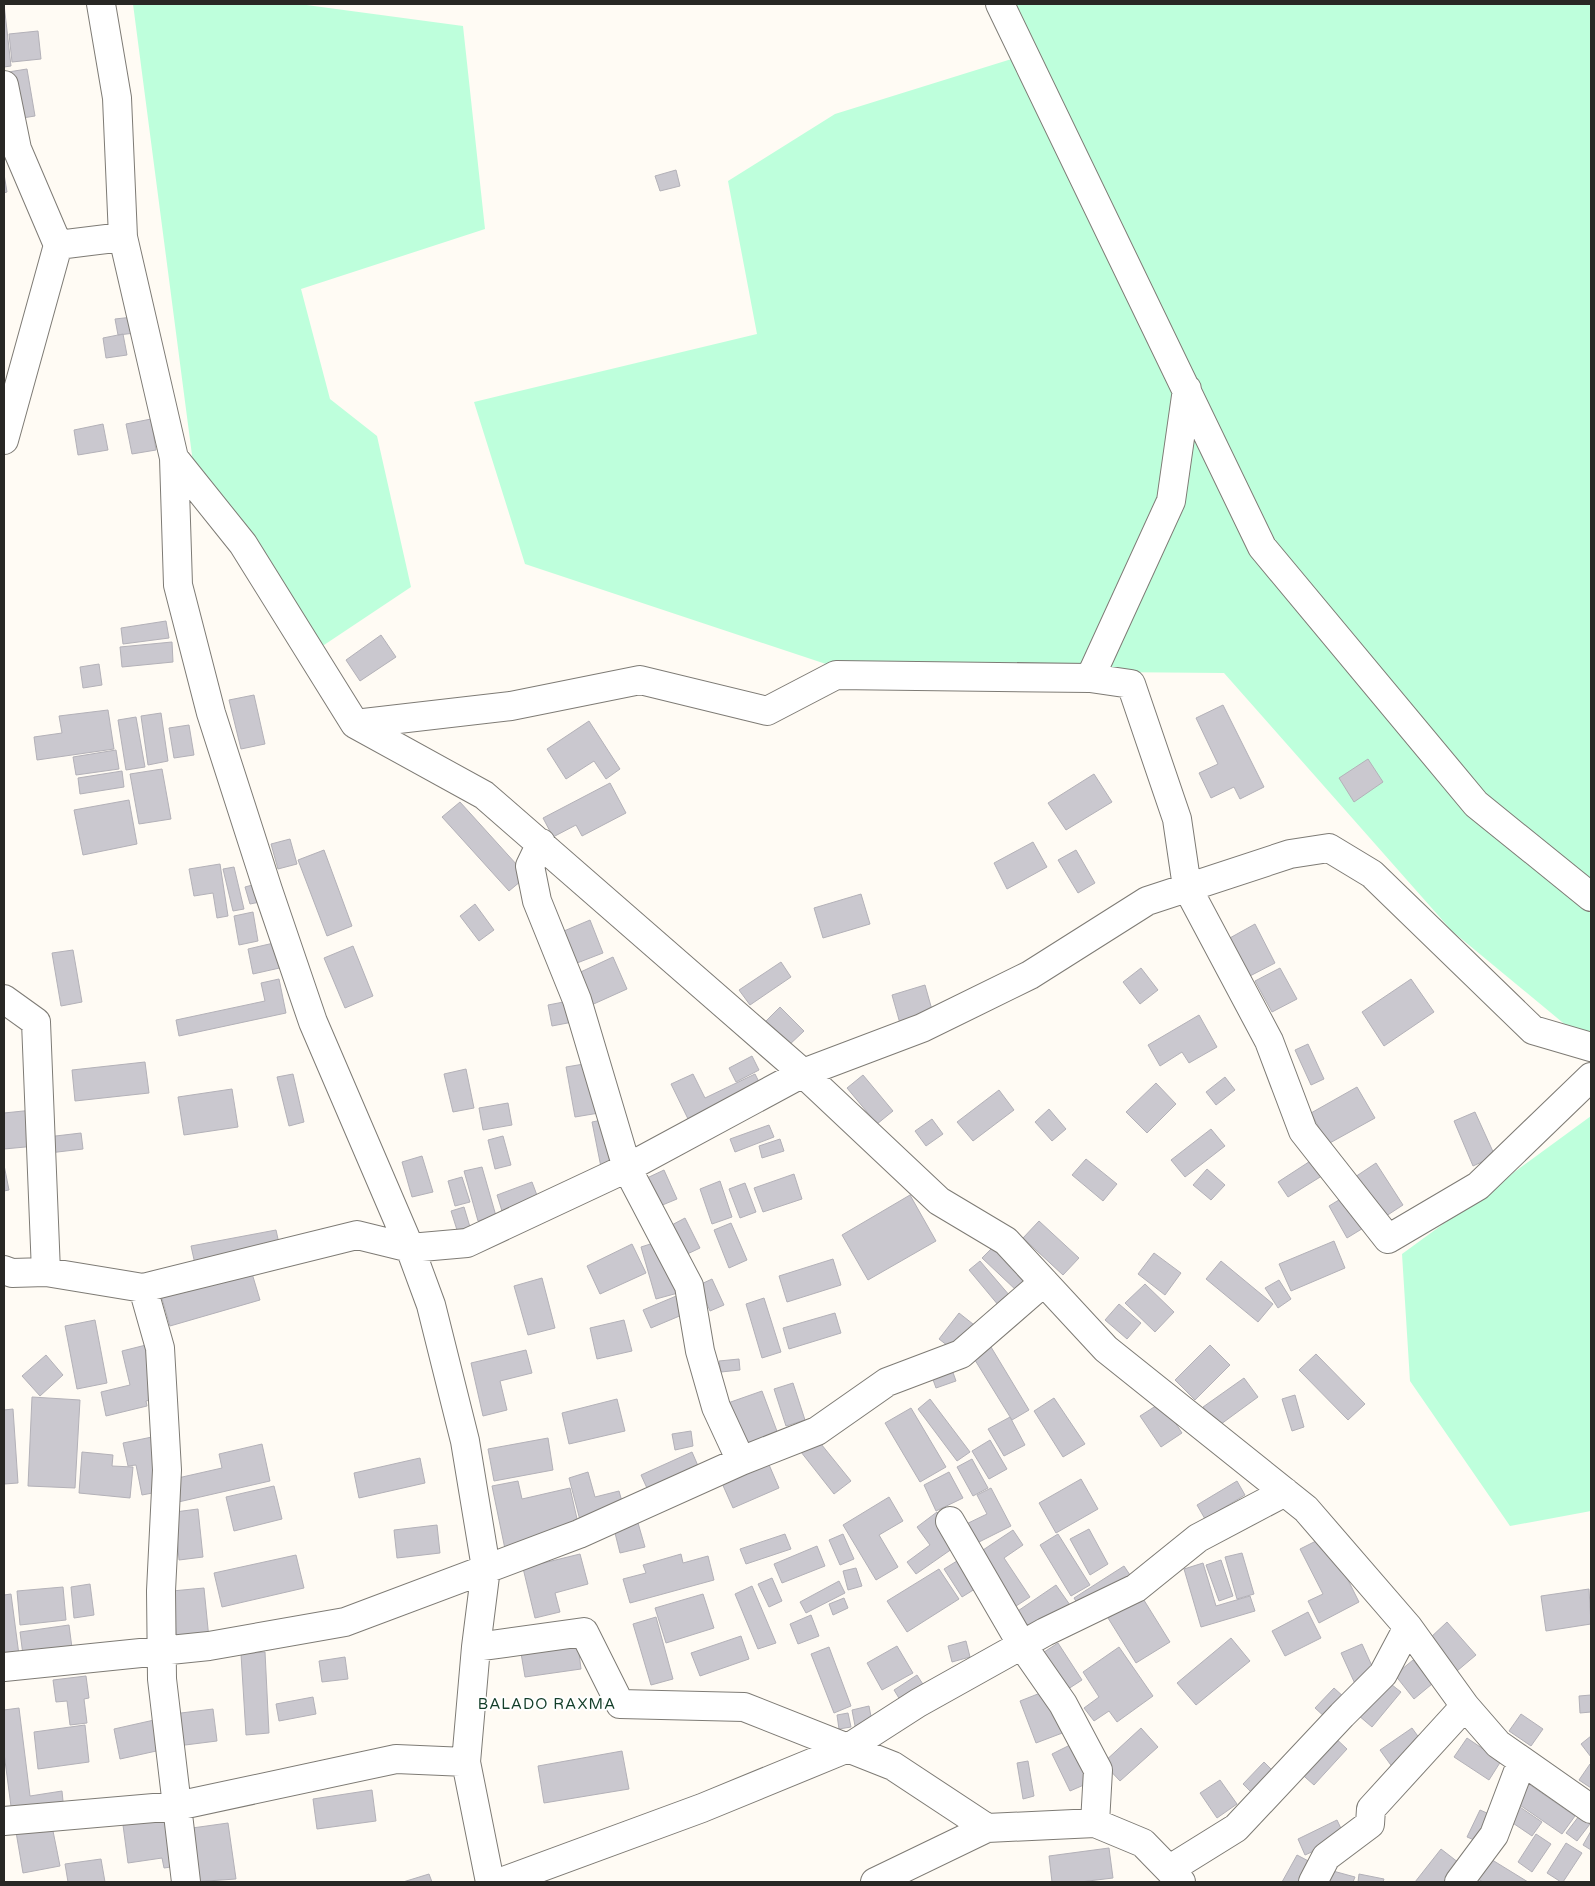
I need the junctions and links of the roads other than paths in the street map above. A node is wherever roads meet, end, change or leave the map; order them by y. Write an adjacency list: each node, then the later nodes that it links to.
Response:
1 (101, 4): 4 (street)
2 (1000, 4): 6 (street)
3 (4, 85): 5 (street)
4 (123, 237): 5 (street); 8 (street)
5 (58, 245): 7 (street)
6 (1187, 389): 9 (street); 13 (street)
7 (4, 440)
8 (174, 458): 10 (street); 19 (street)
9 (1090, 678): 10 (street); 12 (street)
10 (355, 724): 11 (street)
11 (541, 843): 16 (street); 18 (street)
12 (1187, 887): 15 (street); 16 (street); 17 (street)
13 (1591, 897)
14 (4, 999): 20 (street)
15 (1591, 1046)
16 (803, 1073): 18 (street); 22 (street)
17 (1591, 1077)
18 (627, 1168): 19 (street); 24 (street)
19 (410, 1248): 23 (street); 27 (street)
20 (46, 1272): 21 (street); 23 (street)
21 (6, 1279)
22 (1044, 1282): 24 (street); 25 (street)
23 (143, 1288): 31 (street)
24 (741, 1461): 27 (street)
25 (1285, 1492): 28 (street); 29 (street)
26 (950, 1521): 29 (street)
27 (486, 1568): 30 (street); 31 (street)
28 (1408, 1627): 33 (street); 42 (street)
29 (1022, 1645): 34 (street); 40 (street)
30 (476, 1647): 34 (street); 36 (street)
31 (162, 1650): 32 (street); 37 (street)
32 (4, 1667)
33 (1465, 1706): 35 (street); 47 (street)
34 (848, 1748): 41 (street); 45 (street)
35 (1522, 1760): 38 (street); 48 (street)
36 (466, 1762): 37 (street); 44 (street)
37 (177, 1806): 39 (street); 43 (street)
38 (1591, 1809)
39 (4, 1821)
40 (1096, 1823): 41 (street); 42 (street)
41 (987, 1828): 46 (street)
42 (1175, 1876)
43 (186, 1882)
44 (490, 1882)
45 (501, 1882)
46 (875, 1882)
47 (1313, 1882)
48 (1459, 1882)

